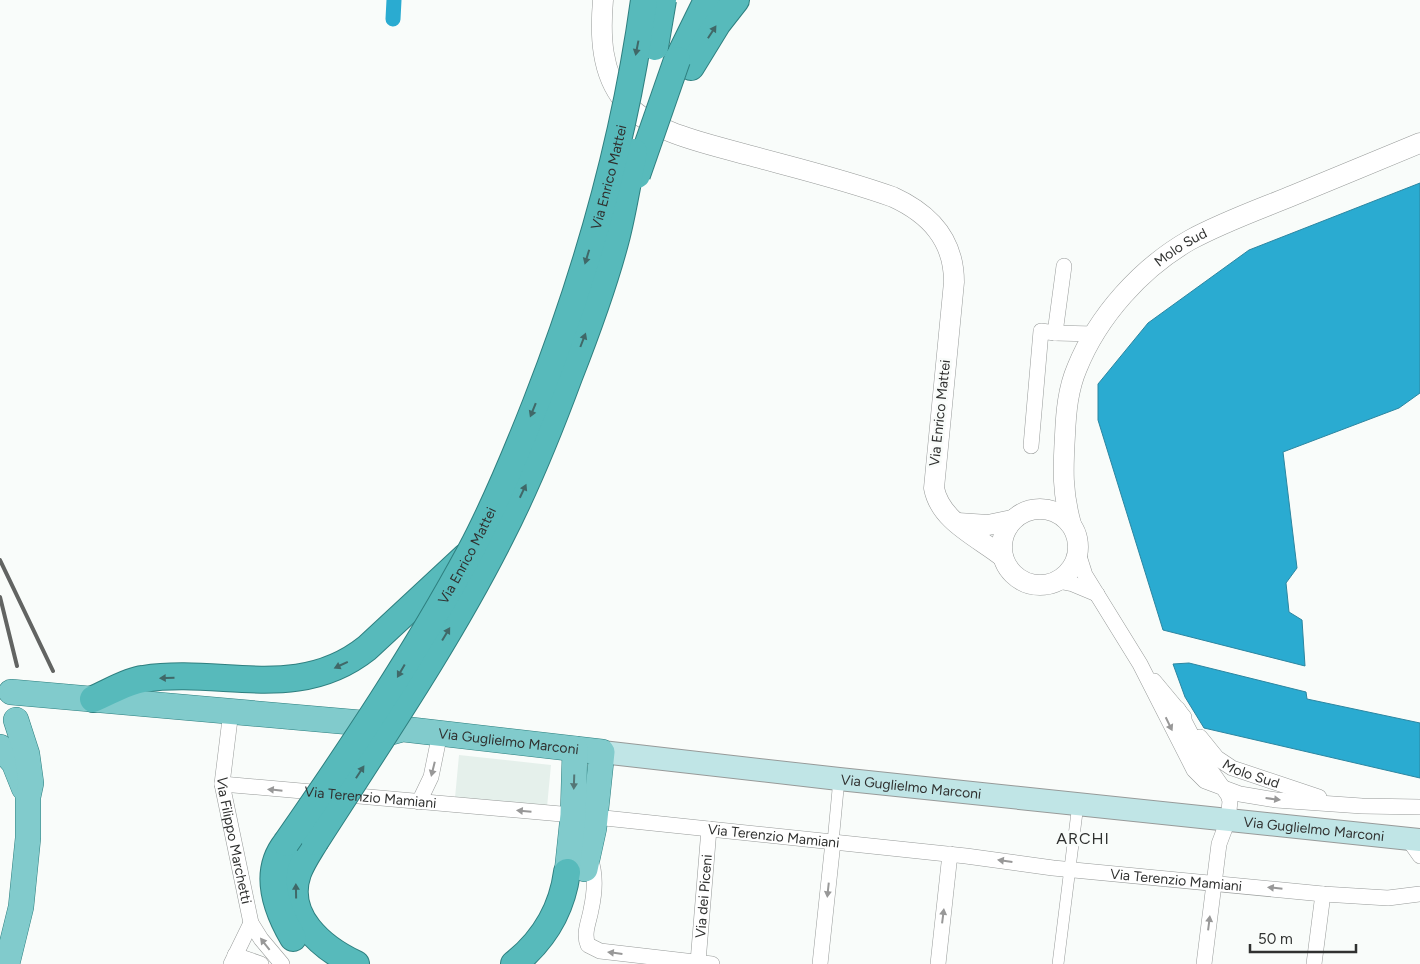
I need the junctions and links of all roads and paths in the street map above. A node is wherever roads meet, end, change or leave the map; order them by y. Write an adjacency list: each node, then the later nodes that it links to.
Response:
1 (603, 0): 15 (street, Via Enrico Mattei)
2 (644, 0): 17 (highway, Via Enrico Mattei, one-way to 17, bridge)
3 (663, 0): 7 (highway, Via Enrico Mattei, bridge)
4 (707, 0): 7 (highway, bridge)
5 (736, 0): 7 (highway, one-way to 5, bridge)
6 (1420, 143): 10 (street, Molo Sud)
7 (617, 235): 58 (highway, Via Enrico Mattei, one-way to 7, bridge)
8 (1064, 266): 9 (street)
9 (1055, 333): 10 (street); 11 (street)
10 (1094, 334): 12 (street, Molo Sud)
11 (1031, 446)
12 (1062, 467): 13 (street, Molo Sud); 16 (street, Molo Sud)
13 (1037, 508): 14 (street, Molo Sud); 16 (street)
14 (1012, 520): 15 (street); 19 (street)
15 (958, 523): 19 (street, Via Enrico Mattei)
16 (1071, 524): 18 (street, Molo Sud)
17 (470, 553): 24 (highway, one-way to 24, bridge); 57 (highway, Via Enrico Mattei, one-way to 57, bridge)
18 (1078, 553): 20 (street); 21 (street, Molo Sud)
19 (1002, 556): 20 (street)
20 (1058, 581): 21 (street)
21 (1097, 594): 22 (street, Molo Sud)
22 (1140, 664): 25 (street, Molo Sud); 34 (street, Molo Sud, one-way to 34)
23 (6, 687): 24 (main road, Via Guglielmo Marconi); 27 (main road)
24 (84, 698): 26 (main road, Via Guglielmo Marconi); 27 (main road, Via Guglielmo Marconi)
25 (1178, 710): 34 (street, Molo Sud); 38 (street, Molo Sud)
26 (231, 711): 28 (main road, Via Guglielmo Marconi); 33 (street, Via Filippo Marchetti)
27 (11, 725): 35 (main road)
28 (440, 733): 30 (main road, Via Guglielmo Marconi); 36 (street, one-way to 36)
29 (0, 747): 35 (main road)
30 (575, 749): 31 (main road, Via Guglielmo Marconi); 41 (main road, one-way to 41)
31 (602, 752): 32 (main road, Via Guglielmo Marconi); 41 (main road)
32 (839, 780): 37 (main road, Via Guglielmo Marconi); 43 (street)
33 (222, 784): 36 (street, Via Terenzio Mamiani, one-way to 33); 51 (street, Via Filippo Marchetti)
34 (1225, 790): 38 (street, Molo Sud, one-way to 38); 40 (street, Molo Sud)
35 (28, 797): 54 (main road)
36 (419, 802): 41 (street, Via Terenzio Mamiani, one-way to 36)
37 (1078, 804): 40 (main road, Via Guglielmo Marconi); 47 (street)
38 (1347, 805): 39 (street, Molo Sud)
39 (1420, 807)
40 (1228, 820): 44 (main road, Via Guglielmo Marconi); 48 (street)
41 (583, 821): 42 (street, Via Terenzio Mamiani); 46 (main road)
42 (709, 829): 43 (street, Via Terenzio Mamiani); 53 (street, Via dei Piceni)
43 (833, 842): 45 (street, Via Terenzio Mamiani); 61 (street, one-way to 61)
44 (1416, 845)
45 (950, 854): 47 (street, Via Terenzio Mamiani, one-way to 45); 62 (street, one-way to 45)
46 (580, 865): 53 (street, one-way to 46); 59 (highway); 60 (highway)
47 (1069, 870): 48 (street, Via Terenzio Mamiani); 63 (street)
48 (1215, 882): 49 (street, Via Terenzio Mamiani, one-way to 48); 64 (street, one-way to 48)
49 (1323, 894): 50 (street, Via Terenzio Mamiani); 65 (street)
50 (1420, 894)
51 (251, 923): 52 (street, Via Filippo Marchetti); 56 (street, one-way to 51)
52 (233, 960): 55 (street)
53 (705, 963)
54 (8, 964)
55 (261, 964)
56 (282, 964)
57 (320, 964)
58 (356, 964)
59 (514, 964)
60 (540, 964)
61 (820, 964)
62 (938, 964)
63 (1058, 964)
64 (1204, 964)
65 (1314, 964)

